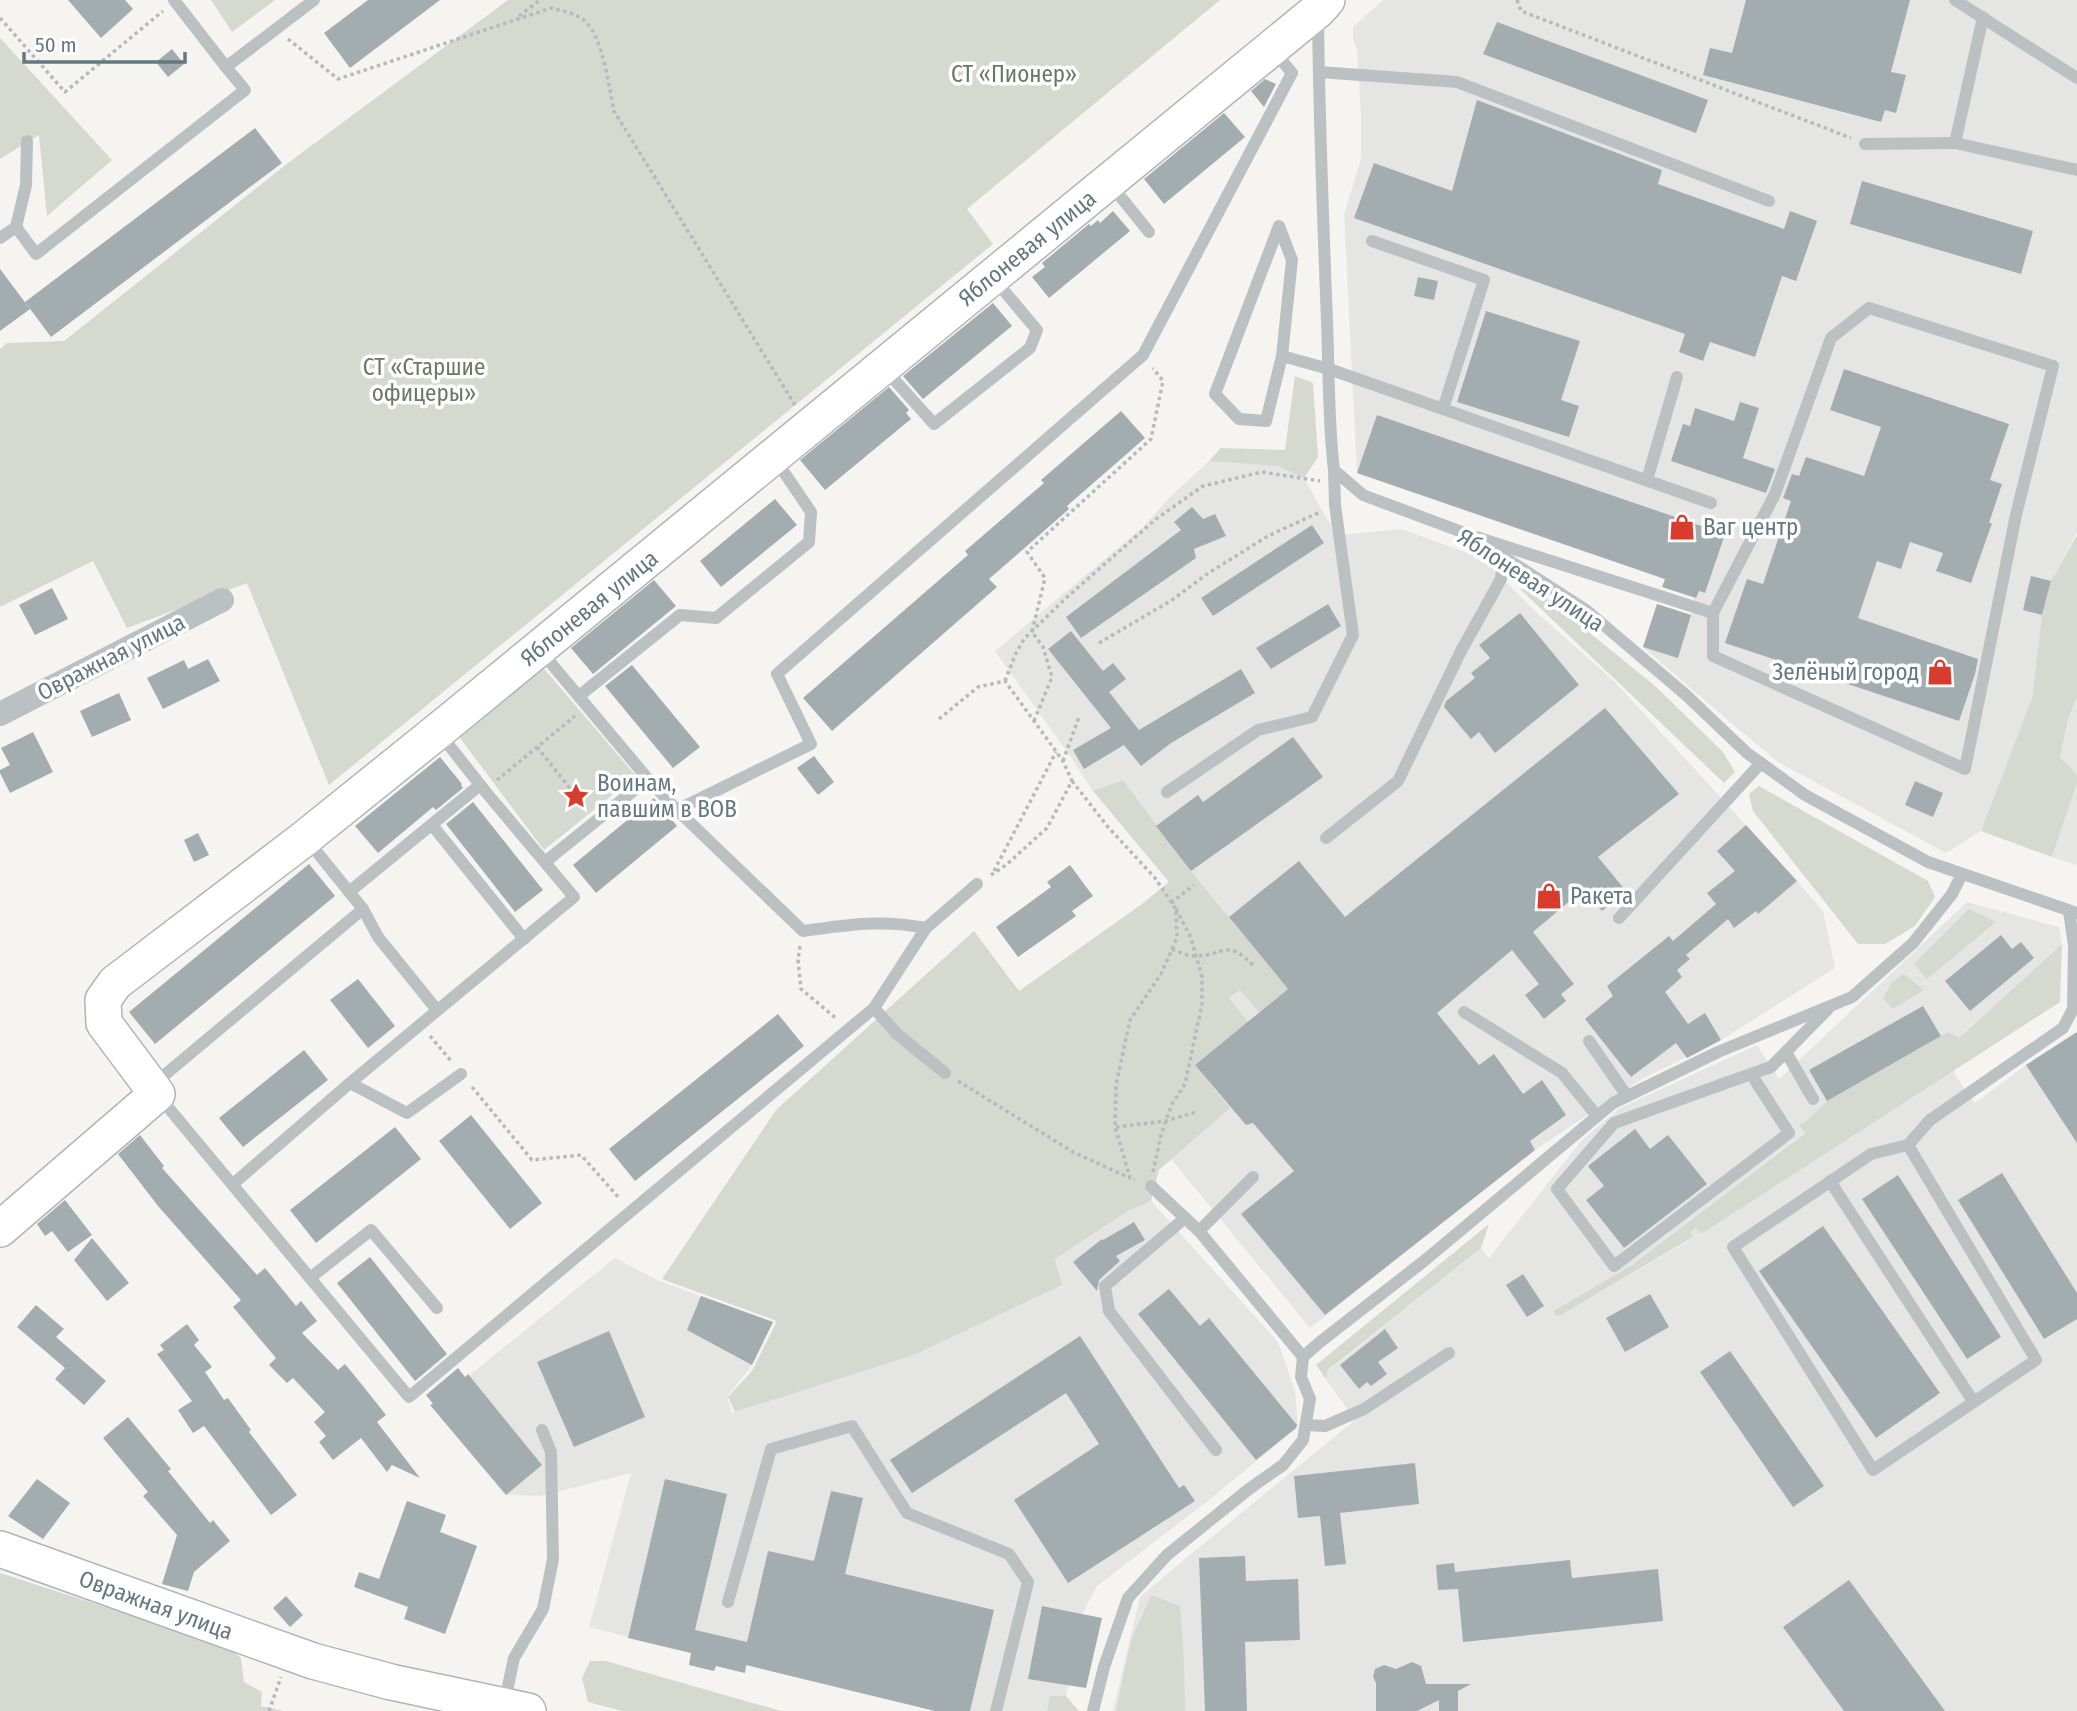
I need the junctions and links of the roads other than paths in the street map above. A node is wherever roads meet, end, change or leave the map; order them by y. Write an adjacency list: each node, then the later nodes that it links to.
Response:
1 (174, 0): 7 (lane)
2 (314, 0): 7 (lane)
3 (1955, 0): 5 (lane)
4 (1322, 5): 6 (street, Яблоневая улица); 8 (lane, Яблоневая улица)
5 (1983, 17): 9 (lane); 11 (lane)
6 (1272, 48): 14 (street, Яблоневая улица); 42 (lane)
7 (226, 66): 16 (lane)
8 (1319, 72): 15 (lane); 23 (lane, Яблоневая улица)
9 (2077, 78)
10 (27, 141): 16 (lane)
11 (1955, 143): 12 (lane); 13 (lane)
12 (1866, 144)
13 (2077, 170)
14 (1108, 182): 17 (lane); 20 (street, Яблоневая улица)
15 (1769, 201)
16 (16, 227): 18 (lane)
17 (1149, 232)
18 (0, 239)
19 (1371, 241): 25 (lane)
20 (992, 277): 22 (street, Яблоневая улица); 22 (lane)
21 (1282, 356): 21 (lane); 23 (lane)
22 (883, 366): 26 (street, Яблоневая улица)
23 (1329, 369): 25 (lane); 27 (lane, Яблоневая улица)
24 (1677, 377): 28 (lane)
25 (1443, 409): 28 (lane)
26 (773, 456): 34 (street, Яблоневая улица); 35 (lane)
27 (1334, 470): 30 (lane, Яблоневая улица); 41 (lane)
28 (1647, 480): 29 (lane)
29 (1711, 503)
30 (1469, 535): 31 (lane, Яблоневая улица); 33 (lane)
31 (1494, 550): 38 (lane, Яблоневая улица); 45 (lane)
32 (222, 600): 36 (street, Овражная улица)
33 (1713, 612): 33 (lane)
34 (539, 649): 35 (lane); 37 (street, Яблоневая улица)
35 (583, 700): 39 (lane)
36 (0, 714)
37 (438, 731): 40 (lane); 44 (street, Яблоневая улица)
38 (1761, 764): 47 (lane, Яблоневая улица); 52 (lane)
39 (648, 779): 42 (lane); 46 (lane)
40 (482, 788): 43 (lane); 46 (lane)
41 (1167, 792)
42 (677, 810): 53 (lane)
43 (432, 825): 49 (lane); 54 (lane)
44 (305, 838): 49 (lane); 65 (street, Яблоневая улица)
45 (1326, 838)
46 (545, 862): 54 (lane)
47 (1962, 874): 51 (lane, Яблоневая улица); 55 (lane)
48 (977, 884): 53 (lane)
49 (349, 892): 50 (lane)
50 (363, 909): 57 (lane); 65 (lane)
51 (2073, 912): 69 (lane)
52 (1619, 918)
53 (926, 928): 56 (lane)
54 (524, 939): 57 (lane)
55 (1832, 1005): 60 (lane); 66 (lane)
56 (874, 1008): 61 (lane); 77 (lane)
57 (437, 1010): 64 (lane)
58 (1464, 1012): 68 (lane)
59 (1589, 1041): 66 (lane)
60 (1786, 1052): 63 (lane); 67 (lane)
61 (945, 1073)
62 (461, 1074): 64 (lane)
63 (1751, 1074): 63 (lane)
64 (350, 1083): 72 (lane)
65 (157, 1094): 72 (lane); 75 (street)
66 (1627, 1096): 68 (lane)
67 (1813, 1099)
68 (1597, 1116): 80 (lane)
69 (1908, 1145): 71 (lane); 81 (lane)
70 (1253, 1177): 76 (lane)
71 (1830, 1181): 81 (lane); 81 (lane)
72 (233, 1184): 77 (lane)
73 (1151, 1186): 74 (lane)
74 (1185, 1219): 76 (lane); 84 (lane)
75 (0, 1228)
76 (1199, 1231): 80 (lane)
77 (310, 1278): 78 (lane)
78 (438, 1308)
79 (1449, 1353): 82 (lane)
80 (1303, 1357): 82 (lane)
81 (1973, 1401)
82 (1306, 1425): 89 (lane)
83 (542, 1430): 87 (lane)
84 (1216, 1450)
85 (0, 1549): 87 (street, Овражная улица)
86 (728, 1602): 88 (lane)
87 (516, 1708)
88 (996, 1711)
89 (1093, 1711)

